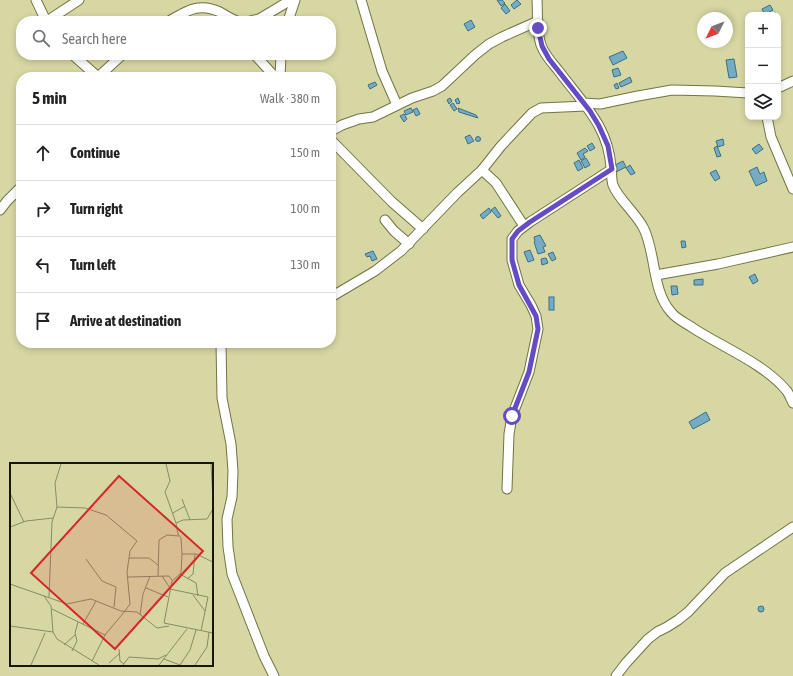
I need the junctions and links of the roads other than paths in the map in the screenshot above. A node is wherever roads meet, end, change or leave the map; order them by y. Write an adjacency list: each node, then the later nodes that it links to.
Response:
1 (36, 0): 8 (street)
2 (79, 0): 9 (street)
3 (291, 0): 12 (street)
4 (295, 0): 13 (street)
5 (361, 0): 26 (street)
6 (537, 0): 14 (street)
7 (198, 4): 10 (street); 11 (street)
8 (44, 16)
9 (54, 16)
10 (178, 16)
11 (228, 16)
12 (262, 16)
13 (290, 16)
14 (538, 21): 26 (street); 27 (street)
15 (79, 60): 19 (street)
16 (117, 60): 20 (street)
17 (260, 60): 21 (street)
18 (281, 60): 22 (street)
19 (92, 72)
20 (103, 72)
21 (270, 72)
22 (280, 72)
23 (793, 81): 24 (street)
24 (781, 87)
25 (745, 93): 27 (street)
26 (397, 105): 29 (street)
27 (585, 105): 31 (street); 32 (street)
28 (768, 120): 33 (street)
29 (336, 128)
30 (336, 145): 38 (street)
31 (612, 169): 37 (street); 41 (street)
32 (482, 170): 37 (street); 38 (street)
33 (793, 189)
34 (16, 192): 35 (street)
35 (0, 210)
36 (385, 220): 39 (street)
37 (524, 226): 45 (street)
38 (423, 229): 39 (street)
39 (409, 244): 42 (street)
40 (793, 247): 41 (street)
41 (656, 275): 44 (street)
42 (336, 294)
43 (221, 348): 47 (street)
44 (793, 403)
45 (507, 489)
46 (793, 527): 48 (street)
47 (274, 676)
48 (616, 676)

